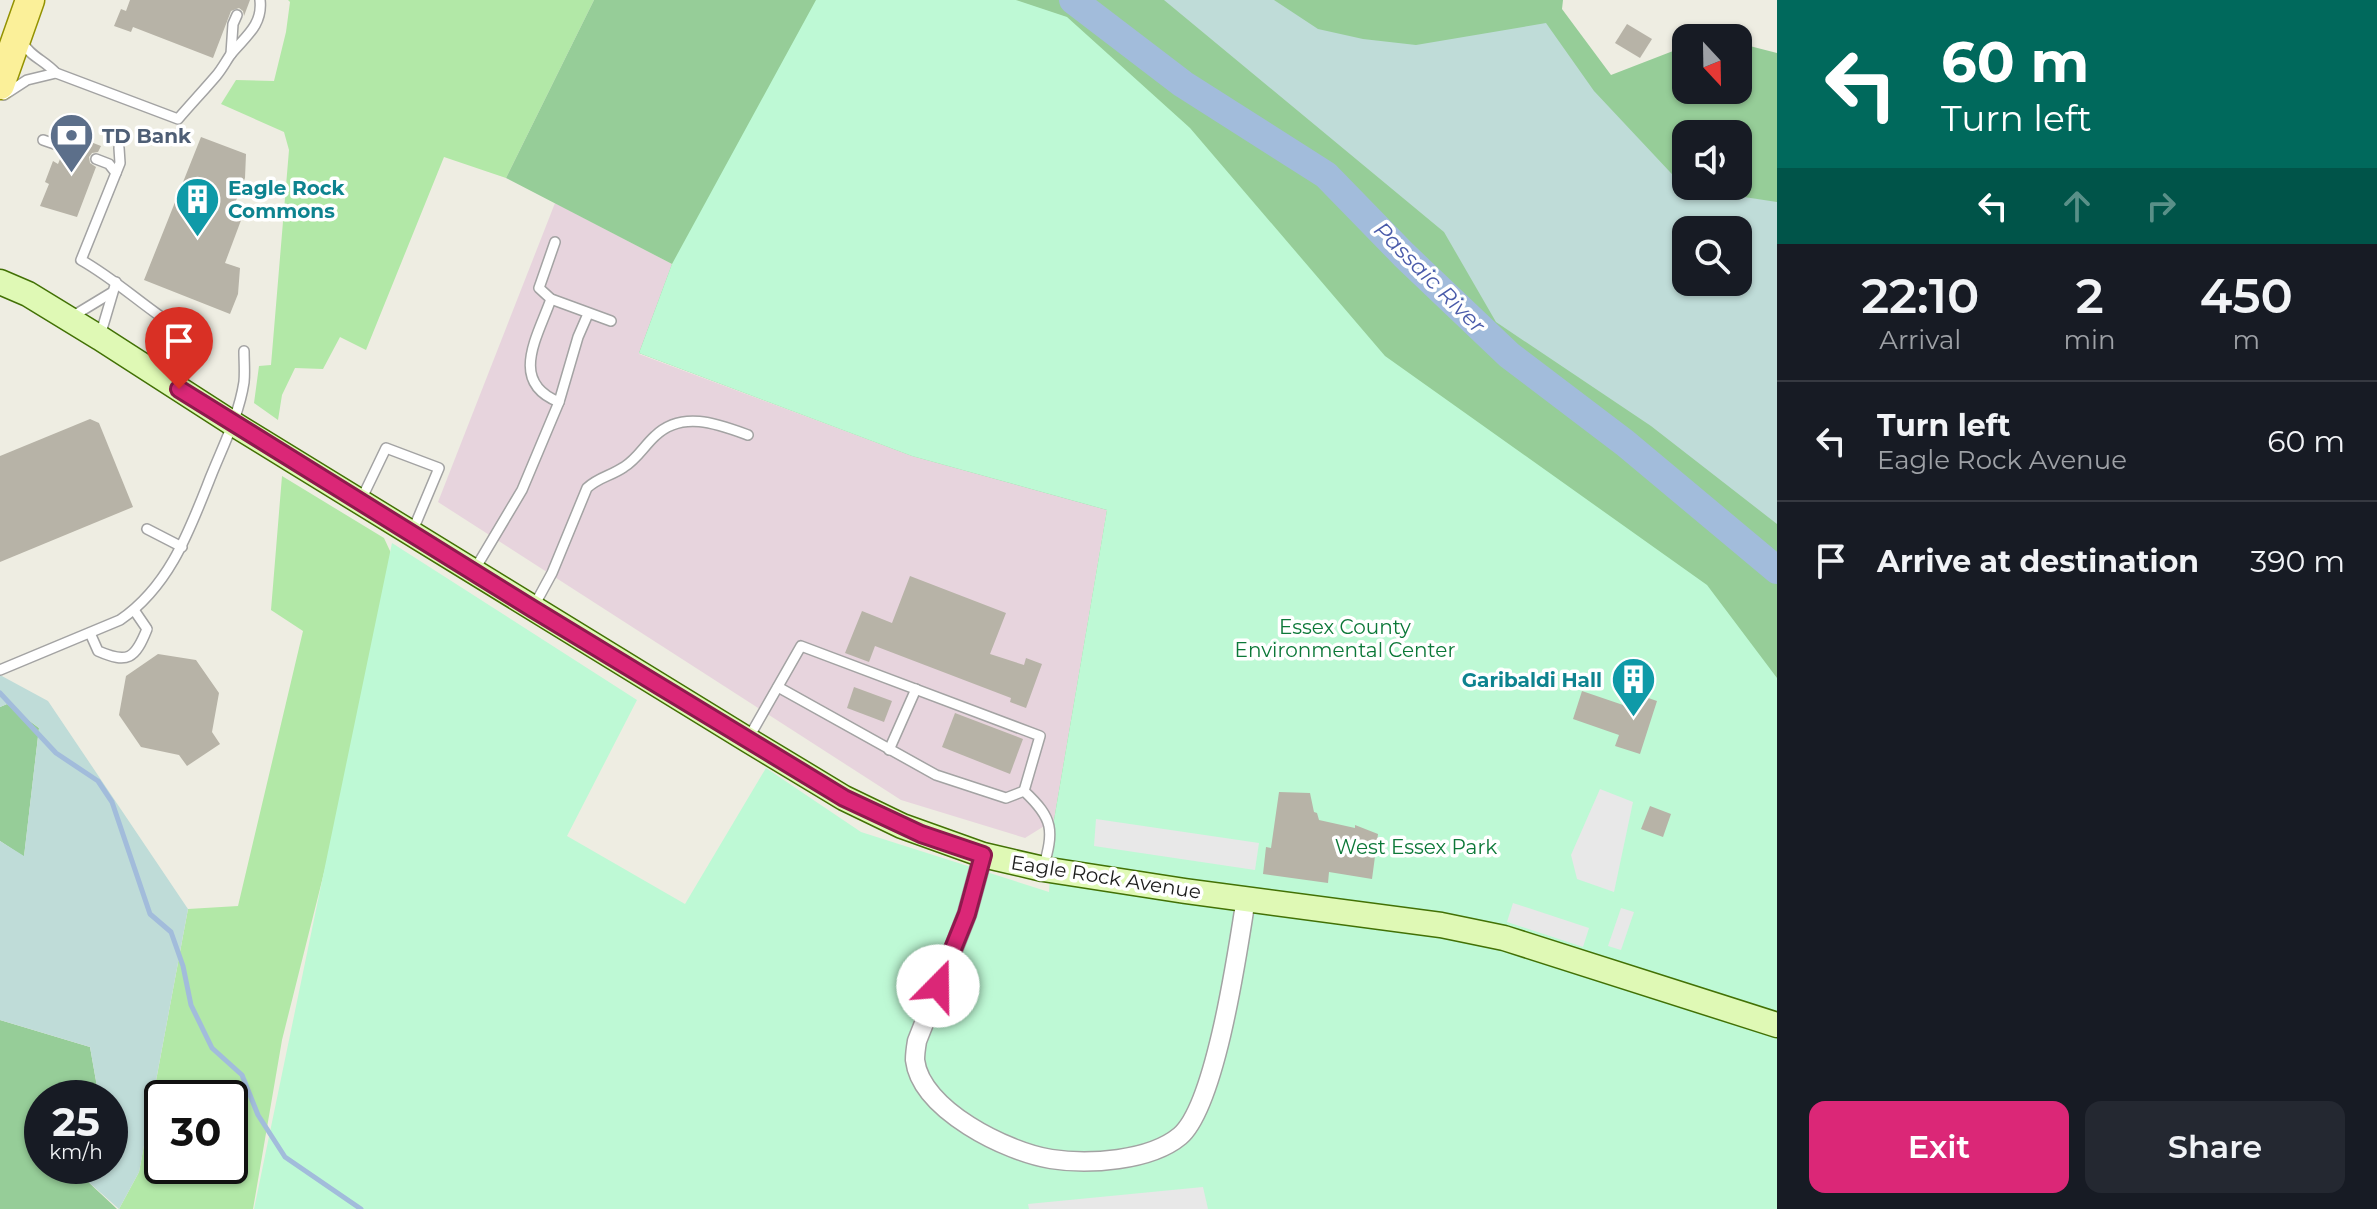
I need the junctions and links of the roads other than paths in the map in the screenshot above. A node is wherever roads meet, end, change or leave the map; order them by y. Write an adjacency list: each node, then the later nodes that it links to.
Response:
1 (30, 0): 4 (main road)
2 (260, 0): 5 (lane)
3 (237, 15): 5 (lane)
4 (18, 36): 6 (lane); 7 (main road)
5 (231, 54): 6 (lane)
6 (56, 73): 8 (lane)
7 (0, 85)
8 (0, 98)
9 (43, 140): 11 (lane)
10 (119, 148): 13 (lane)
11 (78, 152)
12 (96, 159): 13 (lane)
13 (116, 173): 16 (lane)
14 (555, 242): 18 (lane)
15 (0, 282): 20 (main road, Eagle Rock Avenue)
16 (116, 282): 17 (lane); 22 (lane)
17 (111, 293): 20 (lane); 23 (lane)
18 (551, 299): 19 (lane); 25 (lane)
19 (588, 314): 21 (lane); 25 (lane)
20 (68, 319): 23 (main road, Eagle Rock Avenue)
21 (611, 321)
22 (176, 327)
23 (100, 338): 26 (main road, Eagle Rock Avenue)
24 (244, 351): 26 (lane)
25 (559, 402): 32 (lane)
26 (232, 423): 28 (main road, Eagle Rock Avenue); 31 (lane)
27 (748, 435): 33 (lane)
28 (360, 501): 30 (main road, Eagle Rock Avenue); 30 (lane)
29 (147, 529): 31 (lane)
30 (412, 534): 32 (main road, Eagle Rock Avenue)
31 (182, 547): 34 (lane)
32 (474, 572): 33 (main road, Eagle Rock Avenue)
33 (533, 609): 39 (main road, Eagle Rock Avenue)
34 (134, 610): 35 (lane); 35 (lane)
35 (90, 633): 36 (lane)
36 (0, 670)
37 (778, 687): 38 (lane); 39 (lane); 40 (lane)
38 (916, 689): 40 (lane); 41 (lane)
39 (748, 740): 42 (main road, Eagle Rock Avenue)
40 (889, 750): 41 (lane)
41 (1024, 791): 43 (lane)
42 (983, 855): 43 (main road, Eagle Rock Avenue); 44 (street)
43 (1043, 869): 44 (main road, Eagle Rock Avenue)
44 (1246, 898): 45 (main road, Eagle Rock Avenue)
45 (1777, 1025)

